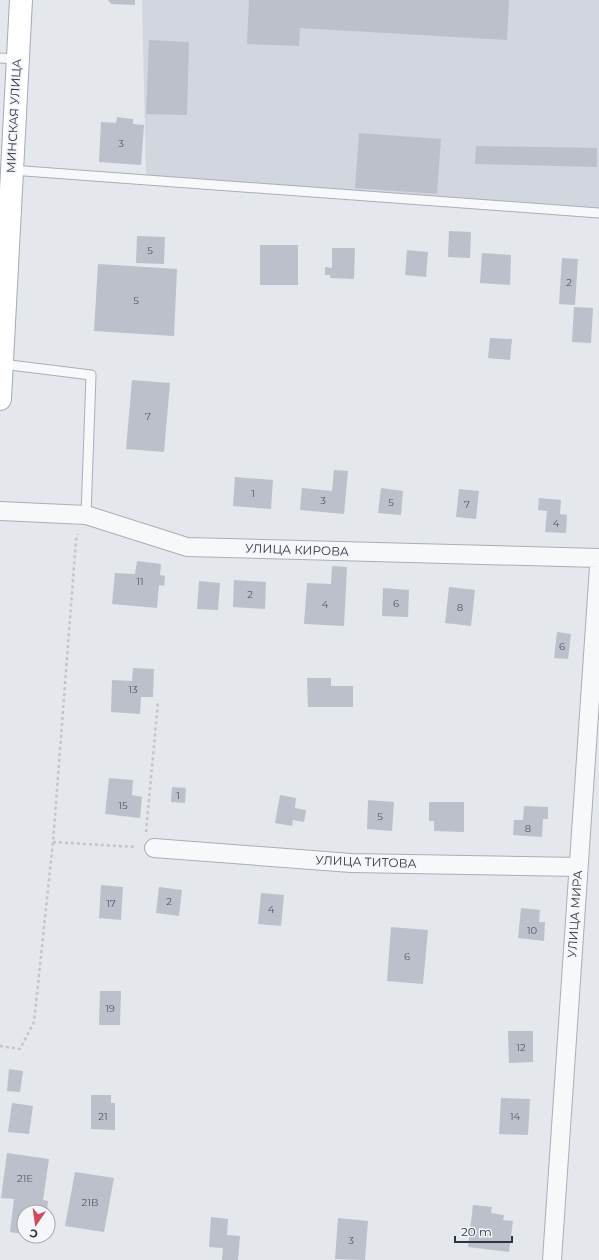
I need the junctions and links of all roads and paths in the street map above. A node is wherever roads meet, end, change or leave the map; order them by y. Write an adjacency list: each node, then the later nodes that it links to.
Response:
1 (21, 0): 2 (main road, МИНСКАЯ УЛИЦА)
2 (9, 58): 3 (main road, МИНСКАЯ УЛИЦА)
3 (11, 170): 4 (lane); 5 (main road, МИНСКАЯ УЛИЦА)
4 (599, 213)
5 (2, 364): 6 (main road, МИНСКАЯ УЛИЦА); 8 (lane)
6 (0, 399)
7 (0, 511): 8 (street, УЛИЦА КИРОВА)
8 (86, 515): 9 (street, УЛИЦА КИРОВА); 12 (path)
9 (599, 558)
10 (599, 567): 14 (street, УЛИЦА МИРА)
11 (158, 702): 13 (path)
12 (53, 842): 13 (path); 15 (path)
13 (149, 848): 14 (street, УЛИЦА ТИТОВА)
14 (578, 867): 16 (street, УЛИЦА МИРА)
15 (0, 1046)
16 (552, 1260)

